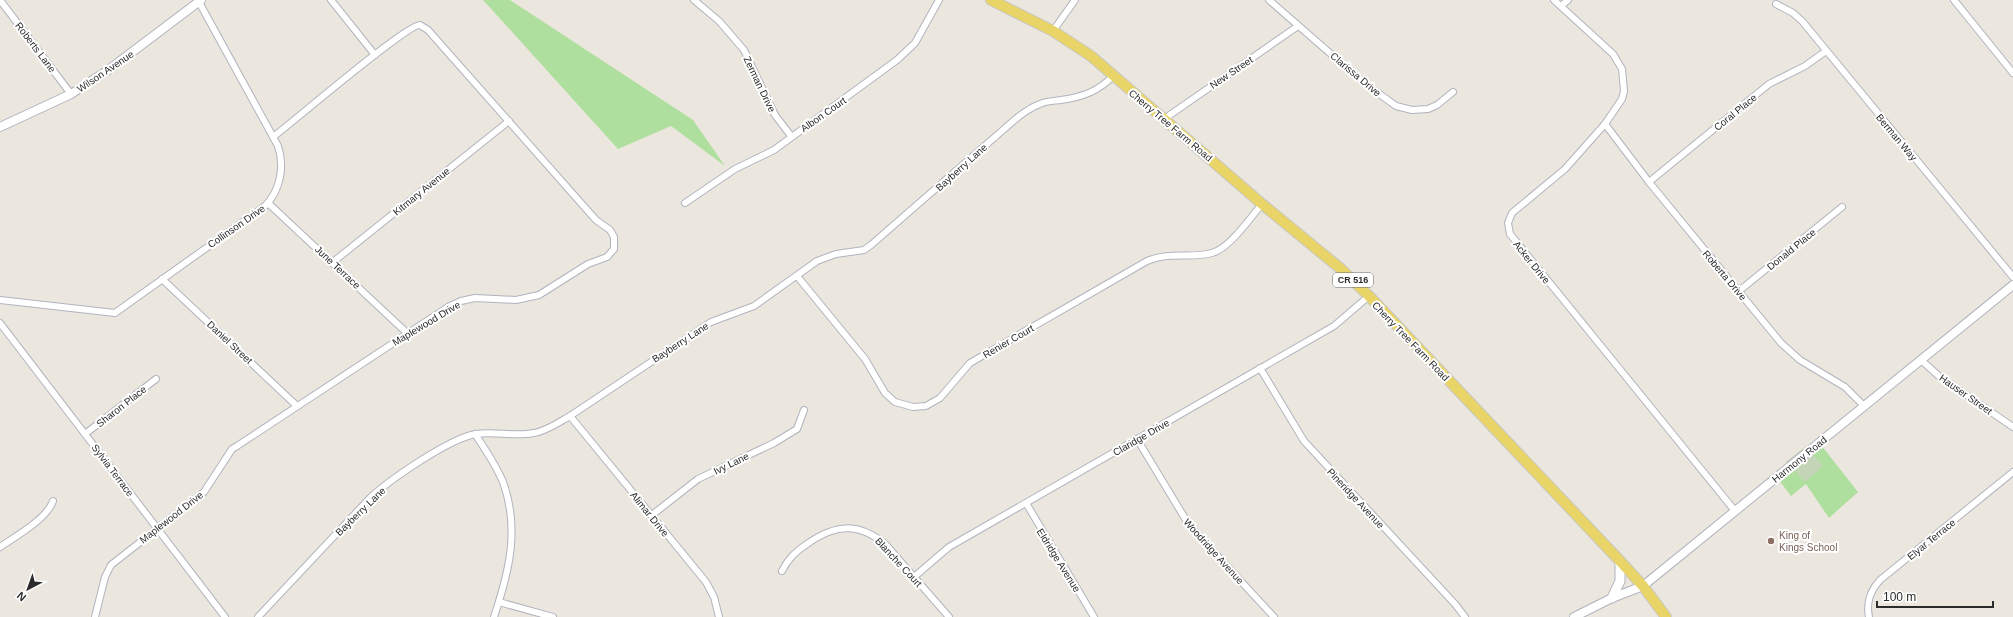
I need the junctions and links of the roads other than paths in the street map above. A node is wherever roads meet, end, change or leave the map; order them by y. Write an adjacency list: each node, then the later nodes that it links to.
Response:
1 (0, 0): 21 (street, Roberts Lane)
2 (330, 0): 17 (street)
3 (694, 0): 26 (street, Zerman Drive)
4 (939, 0): 26 (street, Albon Court)
5 (991, 0): 15 (main road, Cherry Tree Farm Road / CR 516)
6 (1075, 0): 15 (street)
7 (1269, 0): 14 (street, Clarissa Drive)
8 (1554, 0): 13 (street, Acker Drive)
9 (1568, 0): 13 (street)
10 (1954, 0): 18 (street)
11 (200, 1): 21 (street, Wilson Avenue); 27 (street, Collinson Drive)
12 (1776, 4): 16 (street, Berman Way)
13 (1561, 6): 24 (street, Acker Drive)
14 (1298, 26): 20 (street, Clarissa Drive); 22 (street, New Street)
15 (1053, 31): 19 (main road, Cherry Tree Farm Road / CR 516)
16 (1826, 51): 28 (street, Coral Place); 35 (street, Berman Way)
17 (375, 55): 23 (street, Maplewood Drive); 27 (street, Maplewood Drive)
18 (2013, 73)
19 (1114, 75): 22 (main road, Cherry Tree Farm Road / CR 516); 34 (street, Bayberry Lane)
20 (1453, 92)
21 (71, 94): 25 (street, Wilson Avenue)
22 (1164, 119): 31 (main road, Cherry Tree Farm Road / CR 516)
23 (509, 121): 33 (street, Kitmary Avenue); 42 (street, Maplewood Drive)
24 (1605, 124): 28 (street, Roberta Drive); 57 (street, Acker Drive)
25 (0, 127)
26 (791, 136): 30 (street, Albon Court)
27 (274, 137): 29 (street, Collinson Drive)
28 (1650, 182): 38 (street, Roberta Drive)
29 (268, 203): 33 (street, June Terrace); 36 (street, Collinson Drive)
30 (685, 203)
31 (1262, 204): 34 (street, Renier Court); 39 (main road, Cherry Tree Farm Road / CR 516)
32 (1842, 207): 38 (street, Donald Place)
33 (333, 262): 42 (street, June Terrace)
34 (797, 276): 49 (street, Bayberry Lane)
35 (2013, 277)
36 (162, 279): 40 (street, Collinson Drive); 46 (street, Daniel Street)
37 (2013, 285): 43 (street, Harmony Road)
38 (1739, 291): 47 (street, Roberta Drive)
39 (1369, 296): 44 (street, Claridge Drive); 61 (main road, Cherry Tree Farm Road / CR 516)
40 (0, 300)
41 (0, 323): 51 (street, Sylvia Terrace)
42 (407, 333): 46 (street, Maplewood Drive)
43 (1921, 360): 47 (street, Harmony Road); 50 (street, Hauser Street)
44 (1260, 368): 53 (street, Claridge Drive); 76 (street, Pineridge Avenue)
45 (156, 379): 51 (street, Sharon Place)
46 (297, 406): 59 (street, Maplewood Drive)
47 (1864, 406): 57 (street, Harmony Road)
48 (804, 410): 58 (street, Ivy Lane)
49 (570, 416): 52 (street, Bayberry Lane); 58 (street, Alimar Drive)
50 (2013, 427)
51 (85, 434): 59 (street, Sylvia Terrace)
52 (475, 434): 66 (street); 69 (street, Bayberry Lane)
53 (1137, 439): 56 (street, Claridge Drive); 75 (street, Woodridge Avenue)
54 (2013, 472): 79 (street, Elyar Terrace)
55 (53, 501): 60 (street)
56 (1026, 503): 63 (street, Claridge Drive); 74 (street, Eldridge Avenue)
57 (1735, 511): 64 (street, Harmony Road)
58 (652, 515): 72 (street, Alimar Drive)
59 (157, 528): 67 (street, Maplewood Drive); 68 (street, Sylvia Terrace)
60 (0, 547)
61 (1620, 561): 64 (main road, Cherry Tree Farm Road / CR 516); 65 (main road)
62 (782, 571): 63 (street, Blanche Court)
63 (914, 577): 73 (street, Blanche Court)
64 (1643, 586): 65 (street, Harmony Road); 78 (main road, Cherry Tree Farm Road / CR 516)
65 (1612, 598): 77 (street, Harmony Road)
66 (499, 602): 70 (street); 71 (street)
67 (95, 617)
68 (225, 617)
69 (258, 617)
70 (494, 617)
71 (553, 617)
72 (719, 617)
73 (949, 617)
74 (1094, 617)
75 (1274, 617)
76 (1465, 617)
77 (1574, 617)
78 (1666, 617)
79 (1869, 617)

